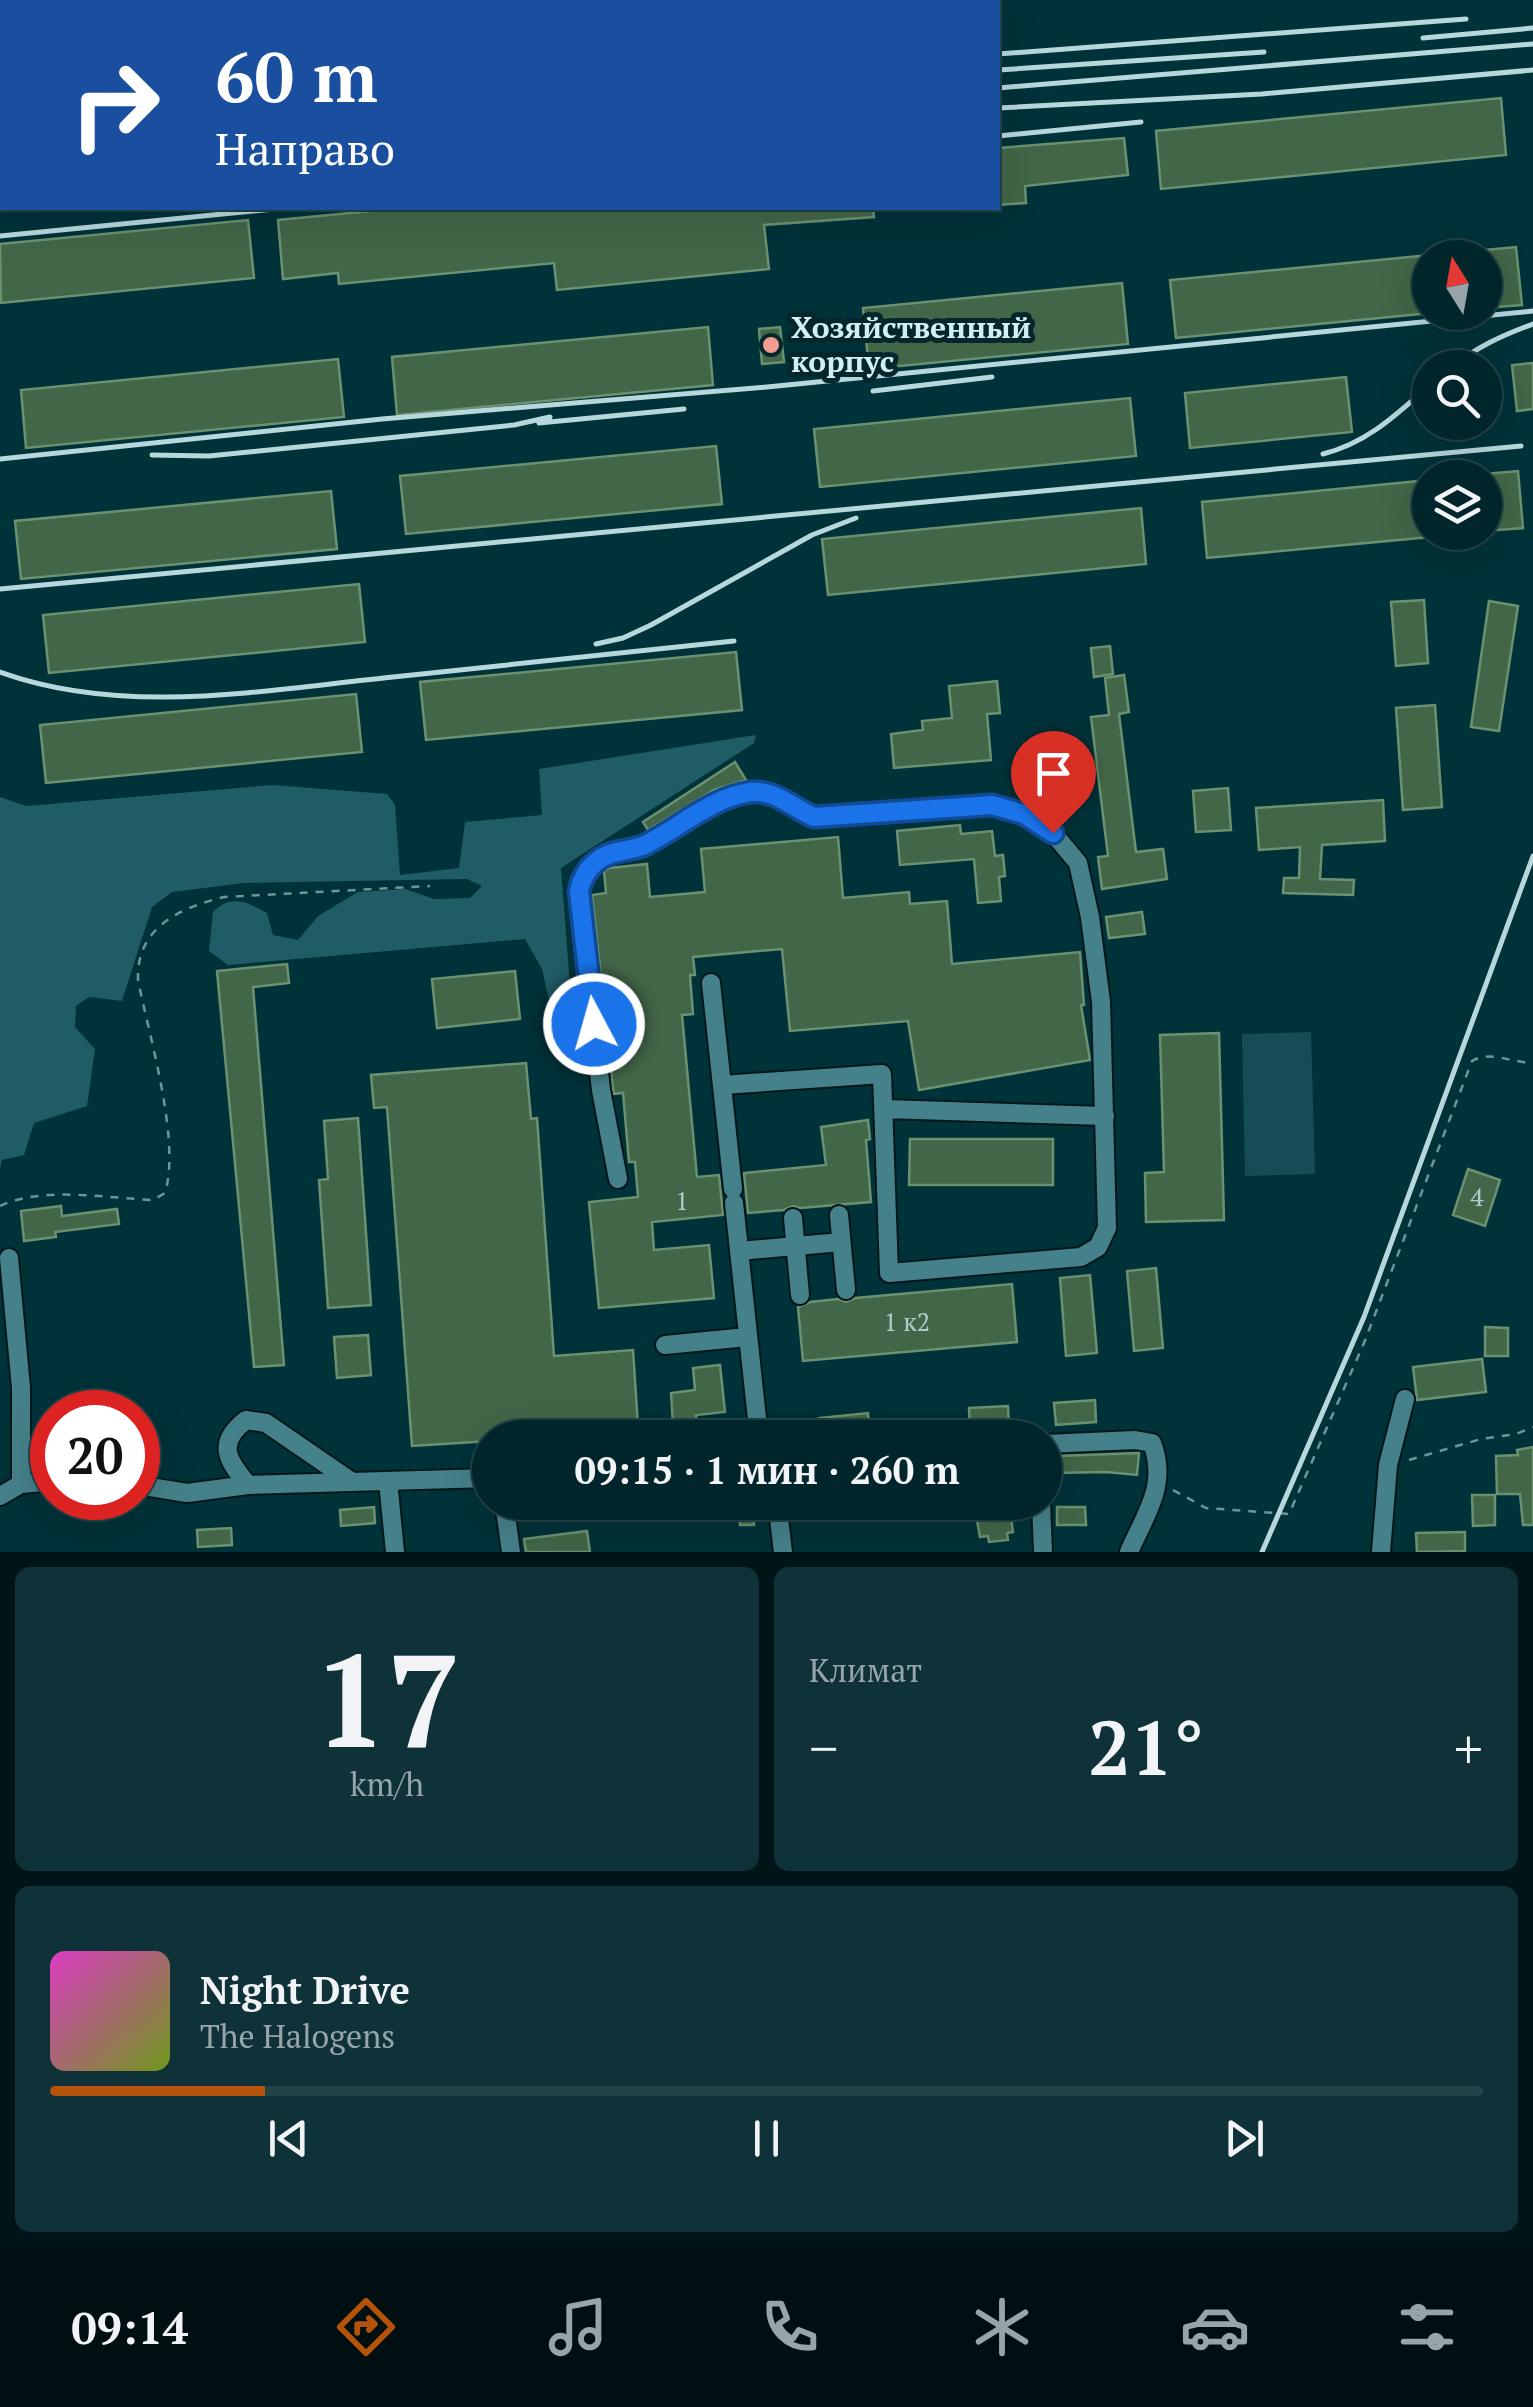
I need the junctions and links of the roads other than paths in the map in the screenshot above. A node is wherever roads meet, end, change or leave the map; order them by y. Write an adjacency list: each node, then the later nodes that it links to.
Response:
1 (712, 983): 2 (street)
2 (722, 1085): 3 (street); 10 (street)
3 (885, 1110): 4 (street); 4 (street)
4 (1105, 1116): 5 (street)
5 (618, 1180)
6 (839, 1216): 8 (street)
7 (794, 1218): 9 (street)
8 (841, 1242): 9 (street); 12 (street)
9 (796, 1246): 10 (street); 13 (street)
10 (738, 1251): 14 (street)
11 (9, 1258): 23 (street)
12 (846, 1290)
13 (800, 1295)
14 (747, 1337): 15 (street); 17 (street)
15 (665, 1344)
16 (1405, 1399): 35 (street)
17 (757, 1420)
18 (1062, 1443): 34 (street)
19 (472, 1479): 20 (street)
20 (388, 1481): 21 (street); 30 (street)
21 (352, 1482): 24 (street); 24 (street)
22 (30, 1483): 23 (street)
23 (21, 1484): 26 (street)
24 (248, 1485): 25 (street)
25 (160, 1489)
26 (0, 1496)
27 (507, 1520): 31 (street)
28 (779, 1520): 32 (street)
29 (1042, 1520): 33 (street)
30 (395, 1552)
31 (511, 1552)
32 (782, 1552)
33 (1043, 1552)
34 (1130, 1552)
35 (1381, 1552)

